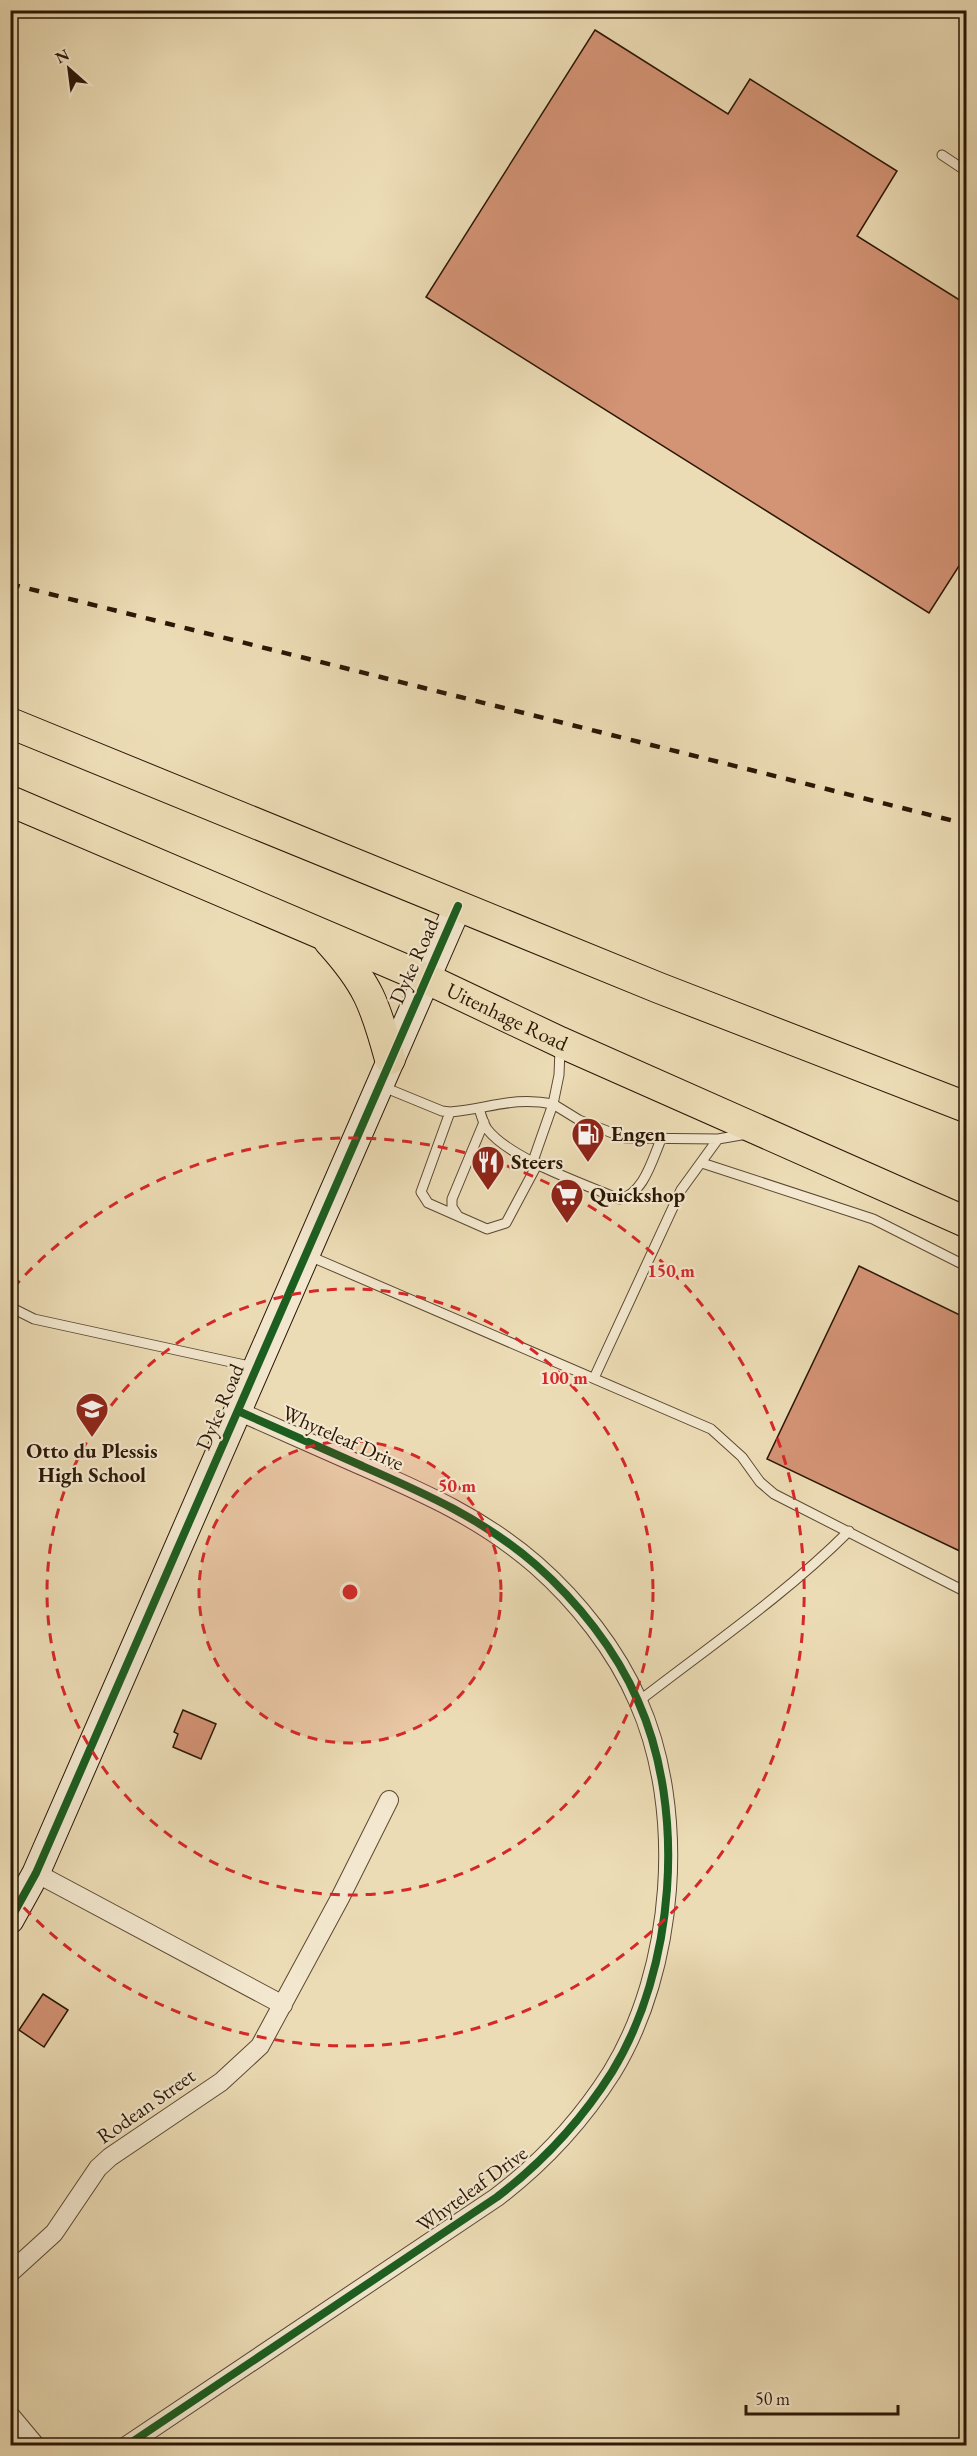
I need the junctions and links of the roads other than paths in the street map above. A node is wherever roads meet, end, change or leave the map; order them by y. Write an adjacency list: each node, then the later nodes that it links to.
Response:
1 (942, 155): 2 (lane)
2 (966, 171)
3 (10, 723): 5 (main road)
4 (10, 801): 6 (main road, Uitenhage Road)
5 (458, 906): 7 (street, Dyke Road); 11 (main road)
6 (324, 936): 7 (main road, Uitenhage Road); 9 (main road)
7 (425, 978): 8 (main road, Uitenhage Road); 9 (street, Dyke Road)
8 (560, 1042): 10 (lane); 15 (main road, Uitenhage Road)
9 (384, 1072): 13 (lane); 22 (street, Dyke Road)
10 (553, 1104): 12 (lane); 16 (lane); 18 (lane)
11 (966, 1107)
12 (478, 1108): 13 (lane); 14 (lane)
13 (450, 1112): 20 (lane)
14 (484, 1122): 18 (lane); 20 (lane)
15 (762, 1132): 17 (lane); 21 (main road, Uitenhage Road)
16 (662, 1137): 17 (lane); 18 (lane)
17 (718, 1139): 19 (lane)
18 (535, 1162): 20 (lane)
19 (702, 1163): 23 (lane); 26 (lane)
20 (458, 1216)
21 (966, 1222)
22 (305, 1254): 25 (street, Dyke Road); 26 (lane)
23 (966, 1266)
24 (10, 1307): 25 (lane)
25 (257, 1368): 27 (street, Dyke Road)
26 (594, 1378): 28 (lane)
27 (238, 1411): 30 (street, Whyteleaf Drive); 32 (street, Dyke Road)
28 (849, 1531): 29 (lane); 30 (lane)
29 (966, 1592)
30 (639, 1701): 38 (street, Whyteleaf Drive)
31 (389, 1800): 34 (street, Rodean Street)
32 (36, 1873): 33 (street, Dyke Road); 34 (street)
33 (10, 1920)
34 (283, 2005): 35 (street, Rodean Street)
35 (10, 2273)
36 (10, 2415): 37 (street)
37 (36, 2445)
38 (126, 2445)

